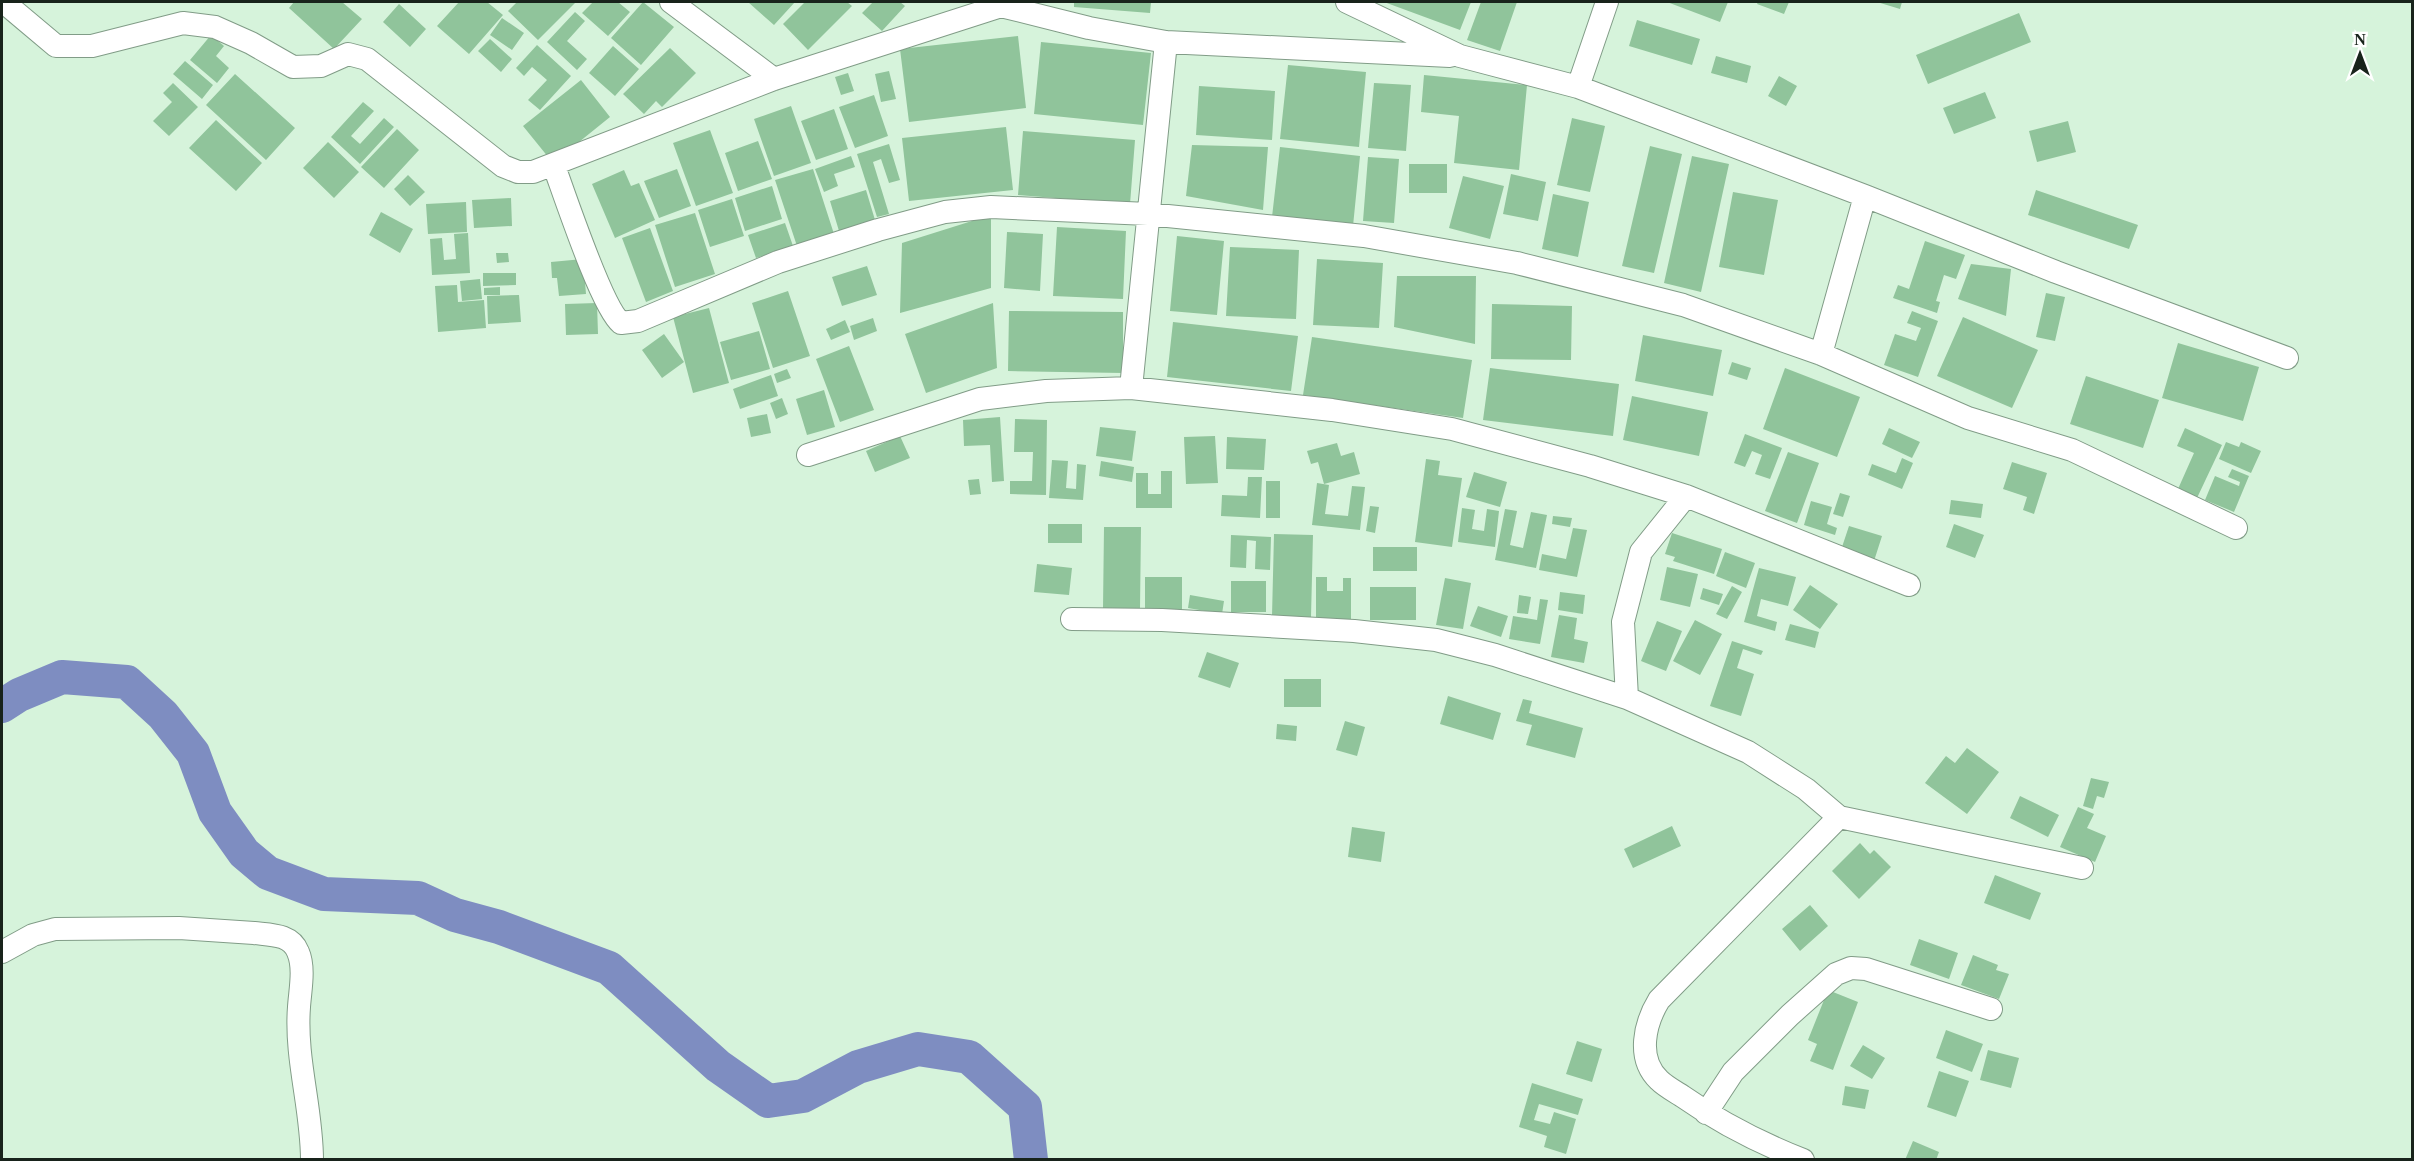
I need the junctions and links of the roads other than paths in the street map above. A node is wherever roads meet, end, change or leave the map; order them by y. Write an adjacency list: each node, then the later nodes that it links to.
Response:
1 (671, 2): 8 (street)
2 (1347, 2): 7 (street)
3 (1607, 2): 9 (street)
4 (5, 4): 10 (street)
5 (998, 4): 6 (street); 8 (street)
6 (1166, 42): 7 (street); 12 (street)
7 (1460, 56): 9 (street)
8 (774, 79): 10 (street)
9 (1578, 87): 11 (street)
10 (554, 166): 12 (street)
11 (1865, 196): 13 (street); 14 (street)
12 (1148, 214): 13 (street); 15 (street)
13 (1821, 354): 18 (street)
14 (2287, 358)
15 (1131, 388): 16 (street); 17 (street)
16 (808, 455)
17 (1686, 496): 19 (street); 21 (street)
18 (2236, 528)
19 (1909, 585)
20 (1072, 619): 21 (street)
21 (1627, 698): 22 (street)
22 (1839, 817): 23 (street); 26 (street)
23 (2082, 868)
24 (2, 952): 27 (street)
25 (1991, 1009): 26 (street)
26 (1706, 1113): 28 (street)
27 (312, 1160)
28 (1803, 1160)

